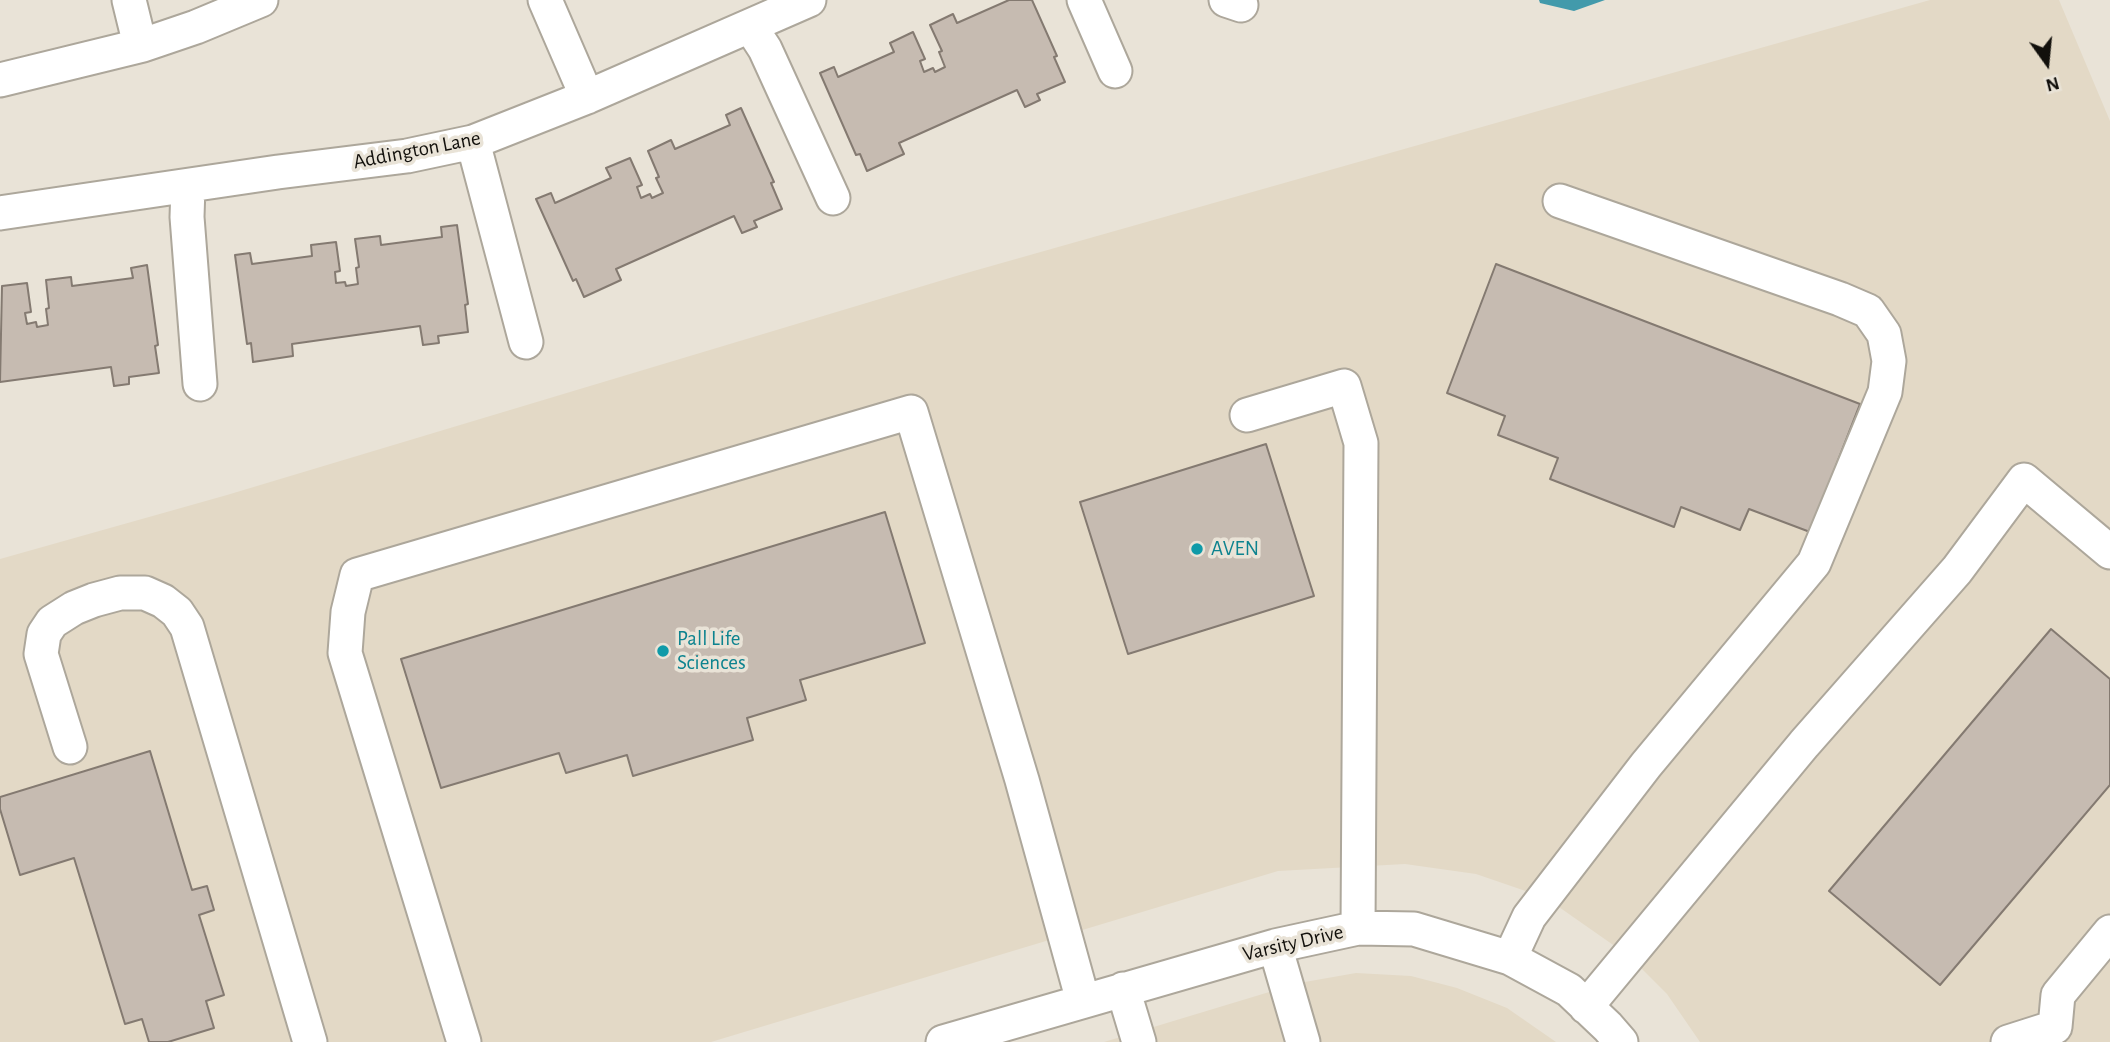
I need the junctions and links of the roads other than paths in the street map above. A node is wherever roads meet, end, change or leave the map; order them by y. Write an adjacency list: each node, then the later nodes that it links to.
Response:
1 (129, 0): 7 (street)
2 (261, 0): 7 (street)
3 (545, 0): 10 (street)
4 (809, 0): 6 (street, Addington Lane)
5 (1084, 0): 8 (street)
6 (750, 26): 10 (street, Addington Lane); 13 (street)
7 (141, 45): 9 (street)
8 (1115, 71)
9 (0, 80)
10 (587, 97): 11 (street, Addington Lane)
11 (473, 142): 12 (street, Addington Lane); 16 (street)
12 (188, 187): 15 (street, Addington Lane); 17 (street)
13 (832, 198)
14 (1560, 201): 24 (street)
15 (0, 213)
16 (526, 342)
17 (200, 384)
18 (1247, 415): 21 (street)
19 (2110, 552): 27 (street)
20 (70, 747): 28 (street)
21 (1358, 928): 23 (street, Varsity Drive); 24 (street, Varsity Drive)
22 (2110, 932): 34 (street)
23 (1275, 946): 25 (street, Varsity Drive); 32 (street)
24 (1510, 958): 27 (street, Varsity Drive)
25 (1123, 989): 26 (street, Varsity Drive); 31 (street)
26 (1083, 1001): 29 (street); 30 (street, Varsity Drive)
27 (1586, 1007): 33 (street, Varsity Drive)
28 (310, 1042)
29 (464, 1042)
30 (943, 1042)
31 (1139, 1042)
32 (1303, 1042)
33 (1621, 1042)
34 (2008, 1042)

